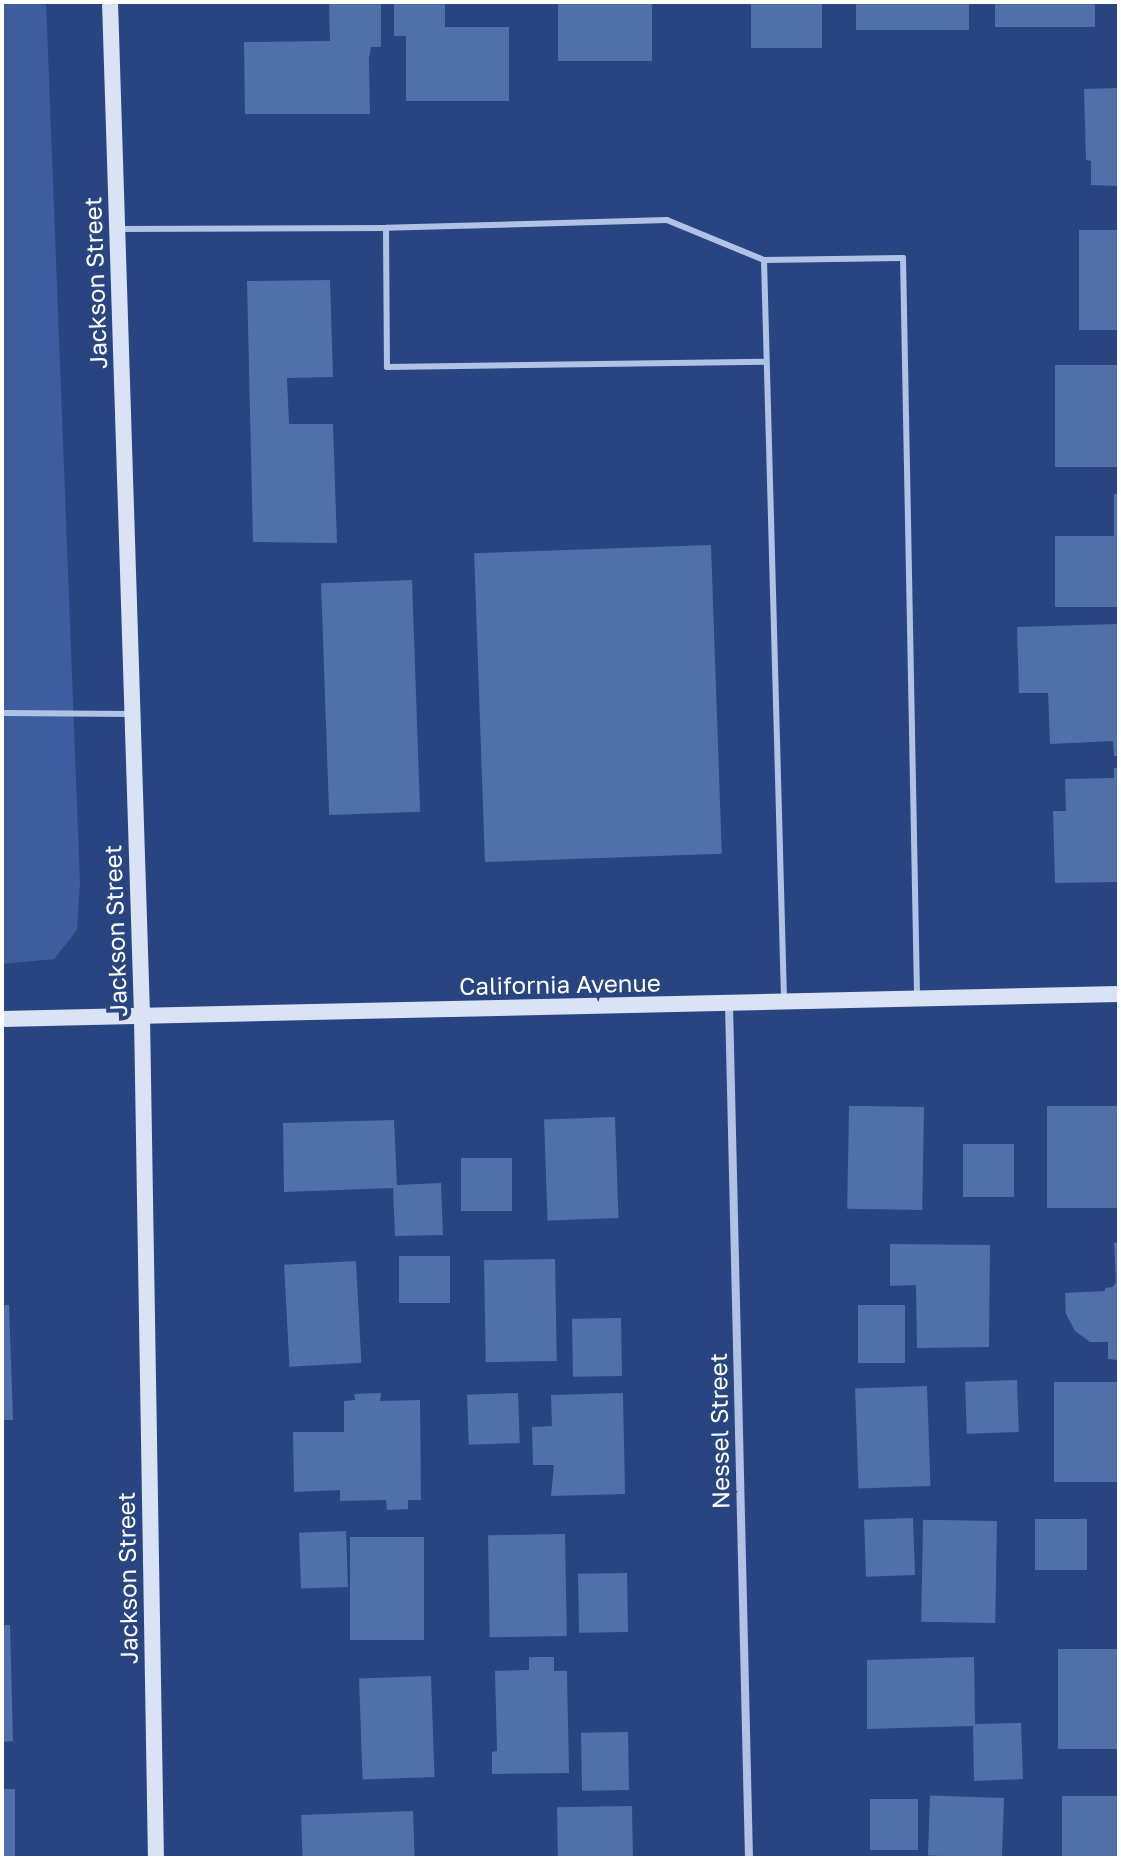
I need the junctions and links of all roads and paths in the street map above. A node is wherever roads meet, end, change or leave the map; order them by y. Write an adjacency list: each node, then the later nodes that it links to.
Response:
1 (110, 2): 3 (main road, Jackson Street)
2 (386, 228): 3 (lane); 4 (lane); 5 (lane)
3 (117, 229): 7 (main road, Jackson Street)
4 (764, 260): 5 (lane); 9 (lane)
5 (766, 362): 10 (lane)
6 (2, 713): 7 (lane)
7 (132, 714): 12 (main road, Jackson Street)
8 (1119, 994): 9 (main road, California Avenue)
9 (917, 999): 10 (main road, California Avenue)
10 (784, 1003): 11 (main road, California Avenue)
11 (729, 1004): 12 (main road, California Avenue); 15 (street, Nessel Street)
12 (142, 1017): 13 (main road, California Avenue); 14 (main road, Jackson Street)
13 (2, 1019)
14 (156, 1858)
15 (749, 1858)

